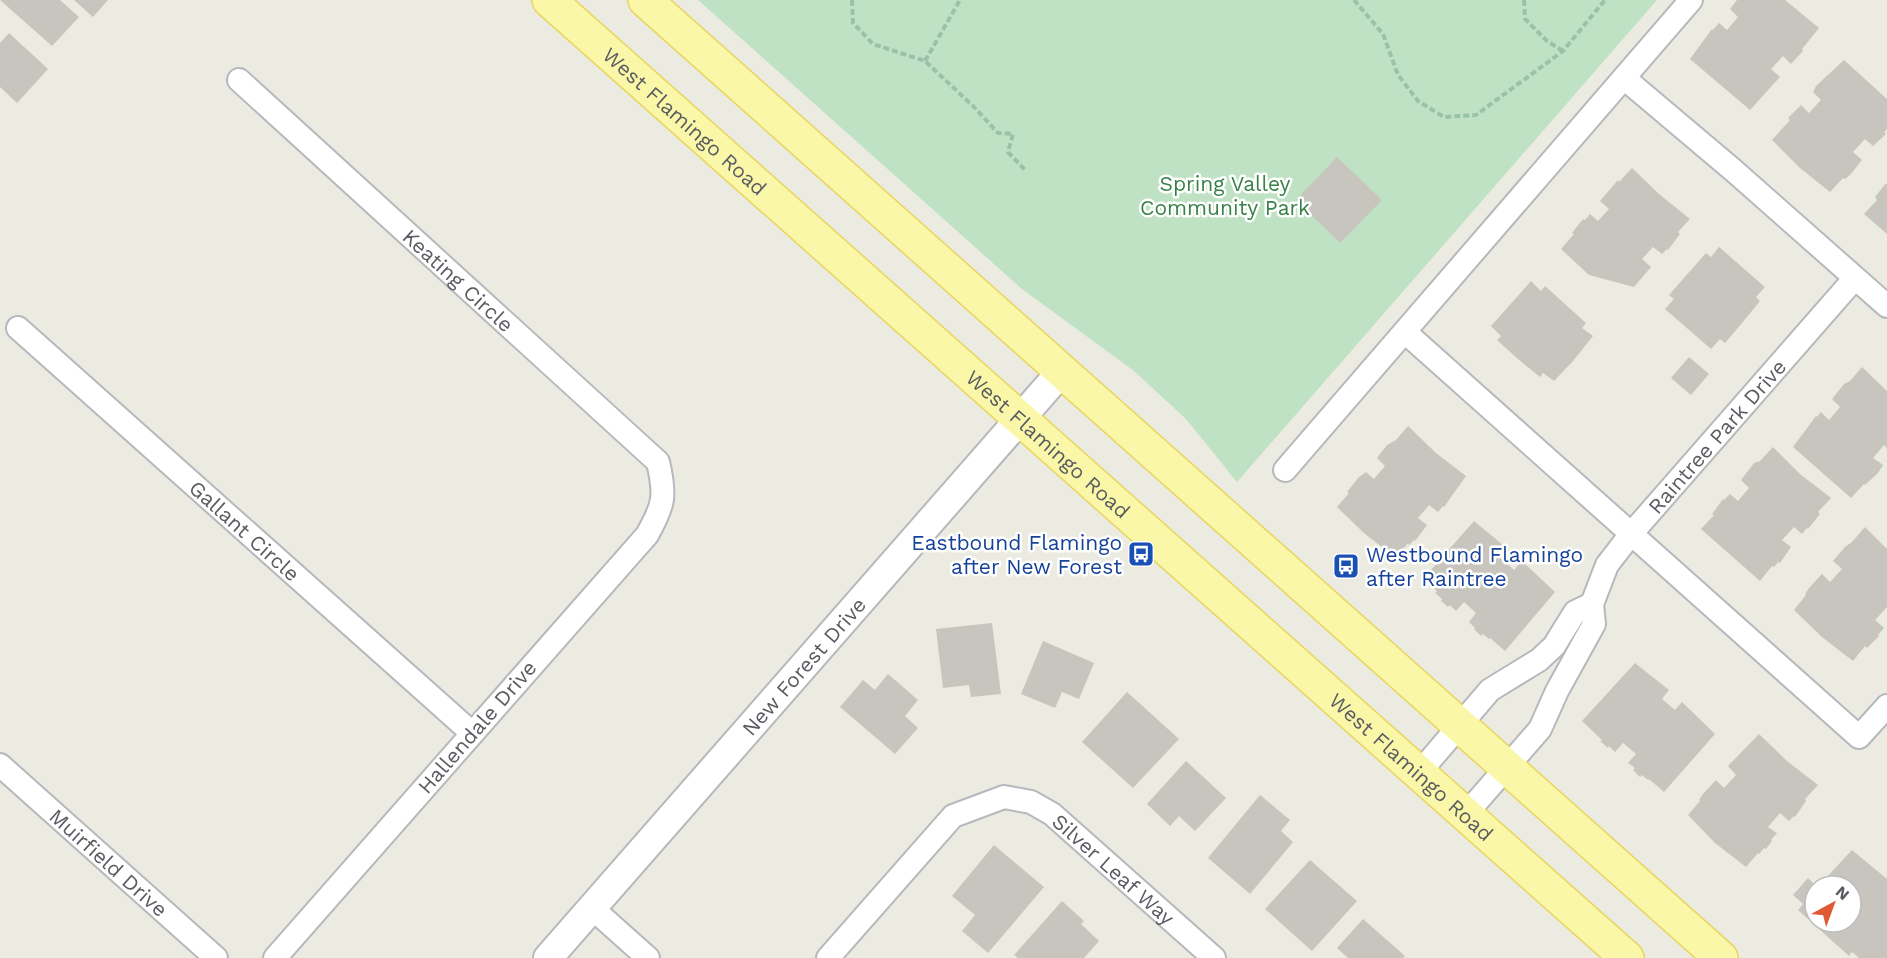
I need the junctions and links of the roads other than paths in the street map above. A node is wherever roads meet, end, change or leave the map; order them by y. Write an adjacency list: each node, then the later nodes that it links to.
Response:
1 (549, 0): 11 (main road, West Flamingo Road)
2 (645, 0): 10 (main road)
3 (1692, 0): 4 (street)
4 (1624, 78): 6 (street); 9 (street)
5 (239, 80): 13 (street, Keating Circle)
6 (1855, 278): 7 (street); 14 (street, Raintree Park Drive)
7 (1887, 306)
8 (18, 328): 18 (street, Gallant Circle)
9 (1405, 332): 12 (street); 14 (street)
10 (1061, 372): 11 (street, New Forest Drive); 17 (main road)
11 (1021, 418): 21 (main road, West Flamingo Road); 23 (street, New Forest Drive)
12 (1285, 470)
13 (664, 488): 18 (street, Hallendale Drive)
14 (1631, 534): 15 (street, Raintree Park Drive); 16 (street)
15 (1593, 604): 17 (street); 20 (street, Raintree Park Drive)
16 (1887, 706)
17 (1459, 726): 20 (main road); 21 (street)
18 (472, 733): 25 (street, Hallendale Drive)
19 (0, 765): 24 (street, Muirfield Drive)
20 (1507, 767): 22 (street, Raintree Park Drive); 31 (main road)
21 (1419, 773): 22 (main road, West Flamingo Road)
22 (1466, 814): 30 (main road, West Flamingo Road)
23 (592, 908): 26 (street, New Forest Drive); 27 (street)
24 (216, 958)
25 (275, 958)
26 (548, 958)
27 (648, 958)
28 (828, 958): 29 (street, Silver Leaf Way)
29 (1214, 958)
30 (1627, 958)
31 (1721, 958)

